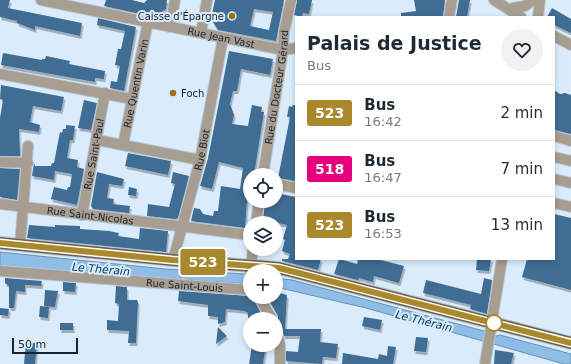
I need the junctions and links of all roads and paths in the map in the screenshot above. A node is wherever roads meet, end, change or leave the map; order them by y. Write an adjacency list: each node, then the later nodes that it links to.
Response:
1 (41, 0): 15 (street, Rue Jean Vast)
2 (175, 0): 16 (street)
3 (207, 0): 17 (street)
4 (291, 0): 22 (street, Rue du Docteur Gérard)
5 (452, 0): 11 (street)
6 (494, 0): 12 (street)
7 (500, 0): 10 (street)
8 (533, 0): 10 (street)
9 (540, 0): 14 (street)
10 (513, 8): 13 (street)
11 (449, 16)
12 (519, 16)
13 (525, 16)
14 (538, 16)
15 (148, 22): 16 (street, Rue Jean Vast); 25 (street, Rue Quentin Varin)
16 (170, 27): 17 (street, Rue Jean Vast)
17 (201, 33): 19 (street, Rue Jean Vast)
18 (555, 37): 20 (street)
19 (223, 38): 22 (street, Rue Jean Vast); 32 (street, Rue Biot)
20 (571, 45)
21 (295, 48): 22 (street)
22 (283, 50): 36 (street, Rue du Docteur Gérard)
23 (0, 74): 24 (street)
24 (105, 93): 25 (street); 27 (street, Rue Saint-Paul)
25 (132, 99): 29 (street, Rue Quentin Varin)
26 (555, 136): 28 (street)
27 (96, 140): 29 (street); 45 (street, Rue Saint-Paul)
28 (571, 142)
29 (123, 145): 32 (street)
30 (28, 146): 35 (street)
31 (555, 157): 33 (street)
32 (200, 160): 46 (street, Rue Biot)
33 (571, 161)
34 (0, 162): 35 (street)
35 (28, 163): 44 (street)
36 (264, 168)
37 (555, 179): 38 (street)
38 (571, 183)
39 (283, 185): 40 (street)
40 (295, 188)
41 (555, 202): 43 (street)
42 (0, 204): 44 (street, Rue Saint-Nicolas)
43 (571, 206)
44 (25, 208): 45 (street, Rue Saint-Nicolas); 49 (street)
45 (82, 215): 46 (street, Rue Saint-Nicolas)
46 (181, 228): 47 (street, Rue Saint-Nicolas); 50 (street, Rue Biot)
47 (243, 234)
48 (0, 243): 49 (main road)
49 (20, 245): 50 (main road)
50 (172, 260): 52 (main road)
51 (502, 260): 56 (street)
52 (243, 268)
53 (283, 270): 56 (main road)
54 (0, 271): 55 (street, Rue Saint-Louis)
55 (243, 290)
56 (491, 326): 57 (main road); 60 (street)
57 (571, 343)
58 (280, 352): 59 (street)
59 (280, 364)
60 (486, 364)

